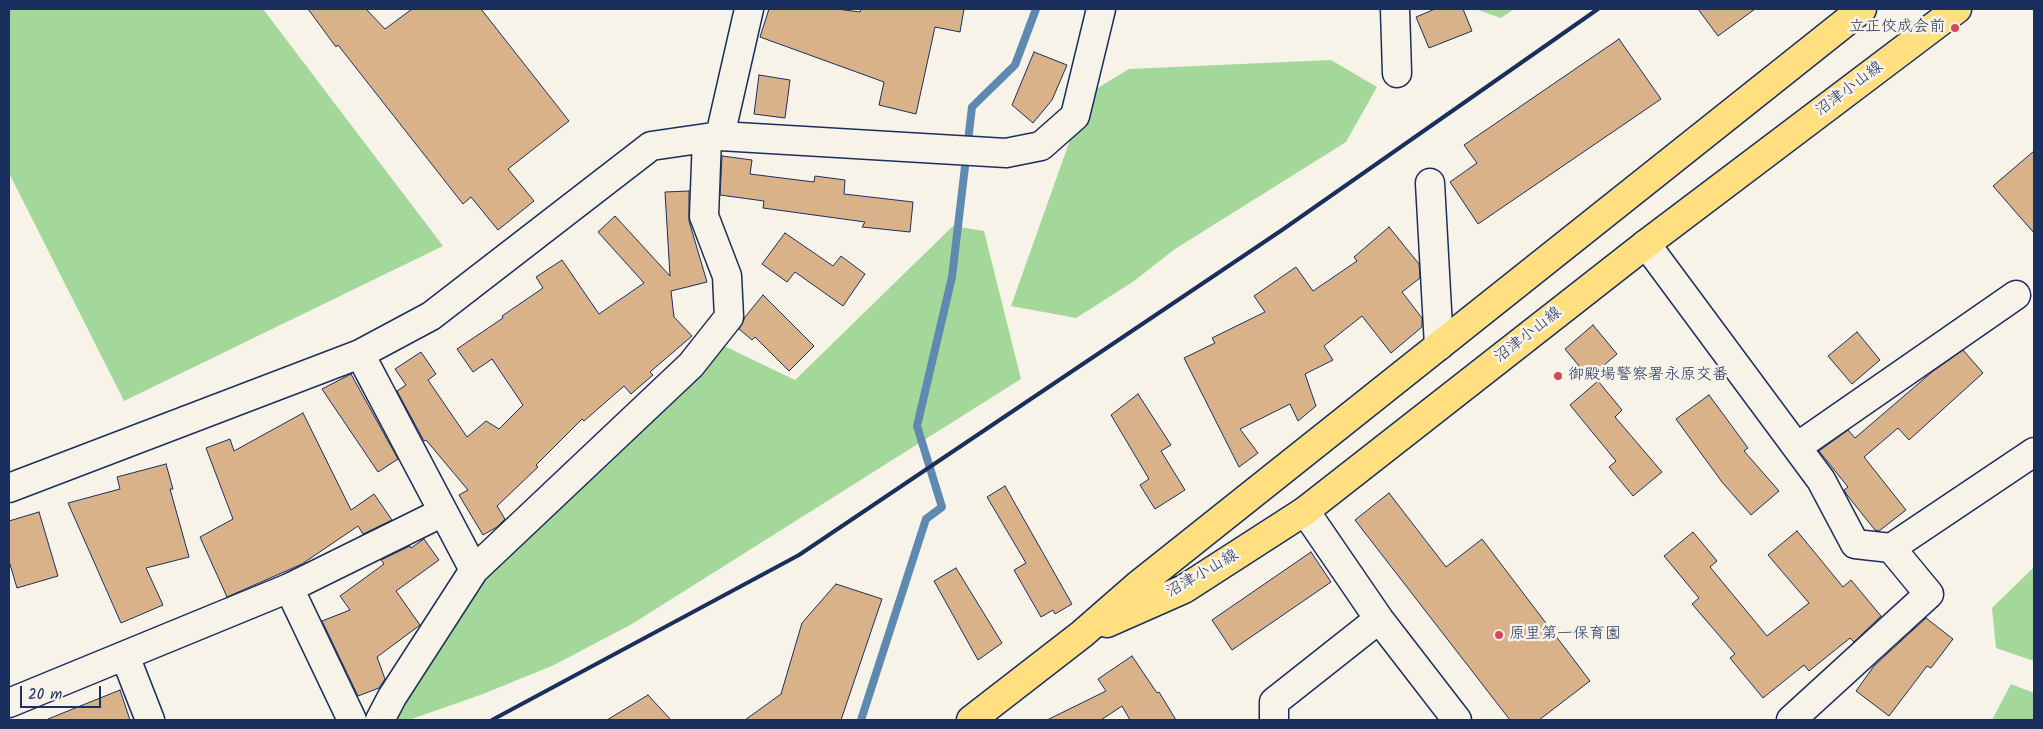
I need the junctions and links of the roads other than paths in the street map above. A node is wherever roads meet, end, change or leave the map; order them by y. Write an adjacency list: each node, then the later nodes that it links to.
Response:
1 (749, 9): 7 (street)
2 (1101, 9): 7 (street)
3 (1395, 9): 6 (street)
4 (1862, 9): 11 (main road, 沼津小山線)
5 (1957, 9): 9 (main road, 沼津小山線)
6 (1396, 72)
7 (714, 137): 12 (street); 19 (street)
8 (1430, 183): 11 (street)
9 (1646, 244): 13 (street); 16 (main road, 沼津小山線)
10 (2016, 295): 13 (street)
11 (1439, 346): 22 (main road, 沼津小山線)
12 (360, 354): 15 (street); 17 (street)
13 (1797, 448): 18 (street)
14 (2034, 452): 18 (street)
15 (9, 488)
16 (1305, 511): 21 (street); 22 (main road, 沼津小山線)
17 (443, 512): 19 (street); 20 (street)
18 (1891, 548): 31 (street)
19 (474, 570): 28 (street)
20 (289, 588): 23 (street); 27 (street)
21 (1379, 619): 29 (street); 30 (street)
22 (1082, 634): 25 (main road, 沼津小山線)
23 (125, 656): 24 (street); 26 (street)
24 (10, 700)
25 (979, 716)
26 (150, 720)
27 (352, 720)
28 (380, 720)
29 (1274, 720)
30 (1457, 720)
31 (1792, 720)

